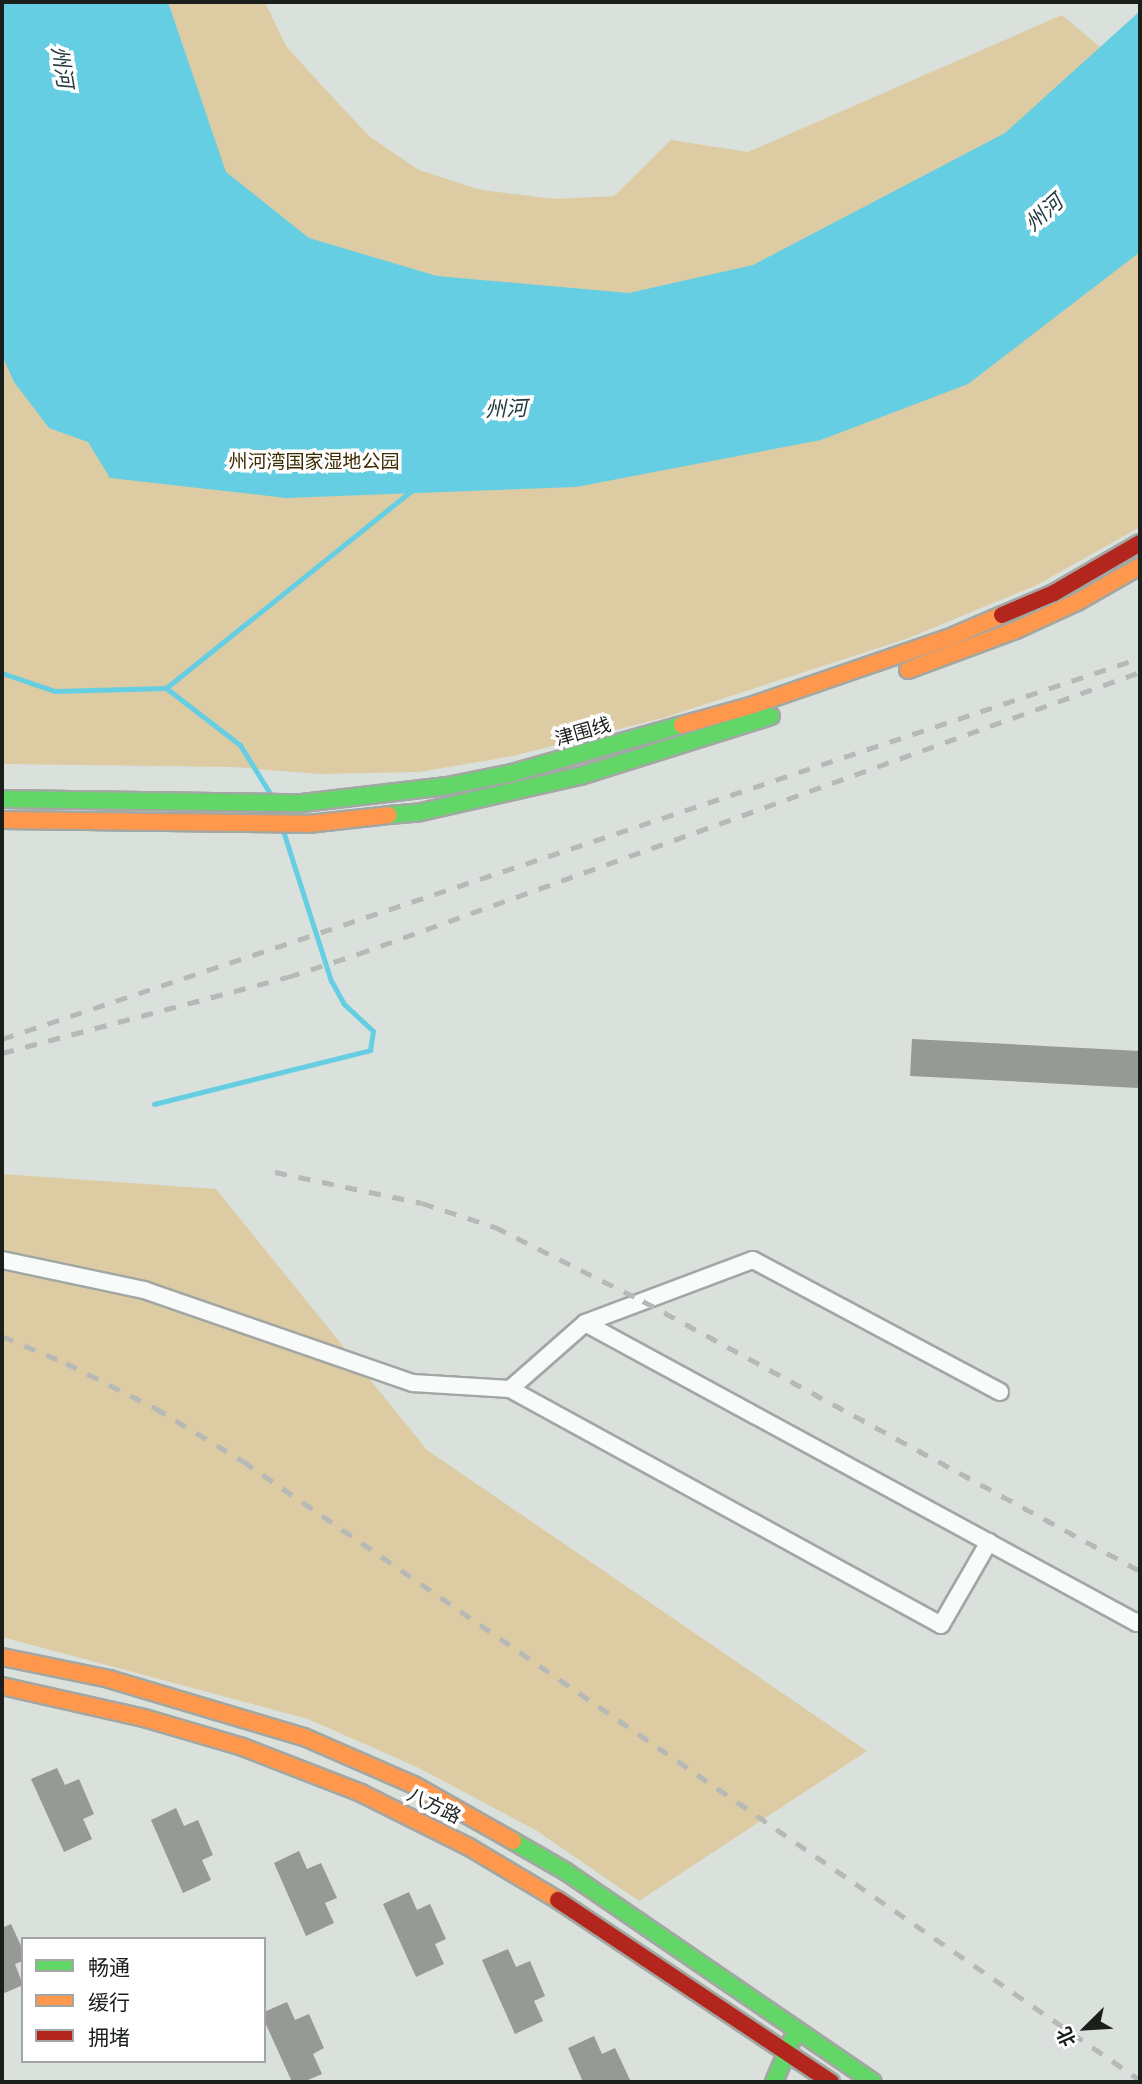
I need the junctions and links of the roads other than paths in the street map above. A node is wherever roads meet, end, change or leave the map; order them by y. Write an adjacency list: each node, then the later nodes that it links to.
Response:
1 (1140, 543): 5 (main road, 津围线)
2 (1140, 566): 3 (main road)
3 (893, 675)
4 (794, 709): 6 (main road)
5 (2, 799)
6 (2, 820)
7 (2, 1260): 9 (street)
8 (585, 1323): 9 (street); 10 (street); 11 (street)
9 (510, 1389): 11 (street)
10 (1000, 1392)
11 (989, 1542): 12 (street)
12 (1140, 1621)
13 (2, 1657): 15 (main road, 八方路)
14 (2, 1686): 17 (main road, 八方路)
15 (797, 2032): 16 (main road, 八方路); 17 (main road)
16 (813, 2042): 18 (main road); 22 (main road, 八方路)
17 (786, 2052): 18 (main road, 八方路); 19 (main road)
18 (802, 2062): 20 (main road); 21 (main road, 八方路)
19 (774, 2082)
20 (794, 2082)
21 (831, 2082)
22 (873, 2082)

